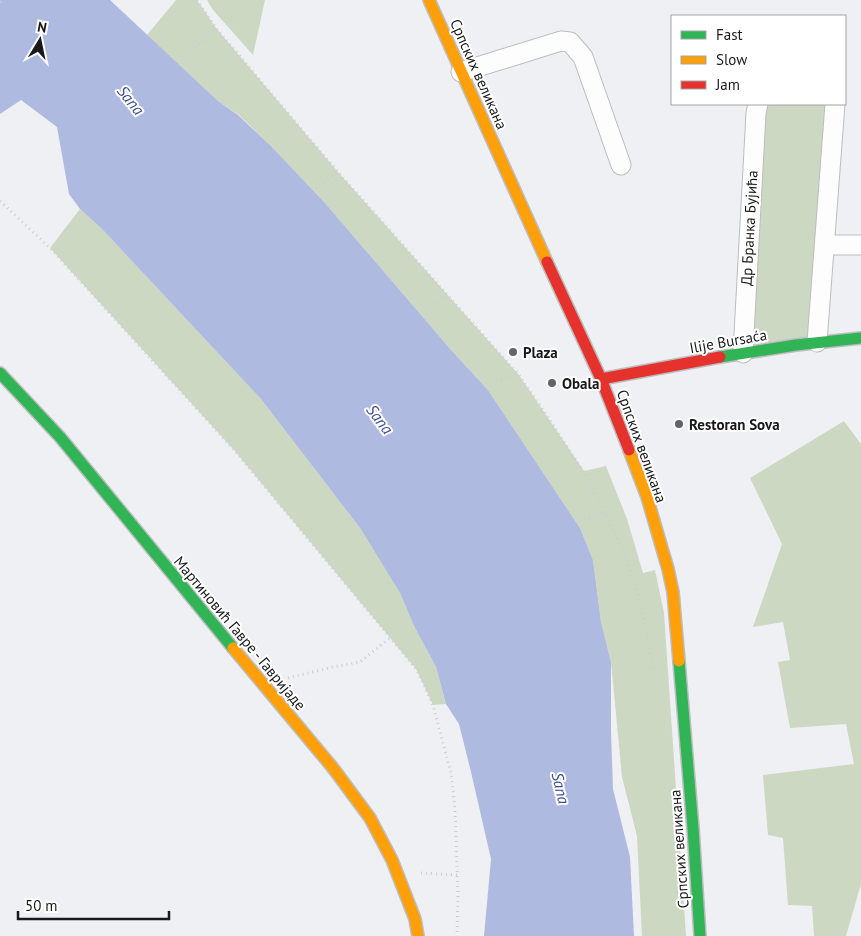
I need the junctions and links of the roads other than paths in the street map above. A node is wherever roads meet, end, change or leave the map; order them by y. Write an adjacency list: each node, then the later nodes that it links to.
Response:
1 (429, 0): 2 (main road, Српских великана)
2 (461, 72): 5 (street); 12 (main road, Српских великана)
3 (758, 105): 10 (street, Др Бранка Бујића)
4 (835, 105): 6 (street)
5 (621, 165)
6 (825, 245): 7 (street); 9 (street)
7 (861, 245)
8 (861, 338): 9 (main road, Ilije Bursaća)
9 (817, 342): 10 (main road, Ilije Bursaća)
10 (742, 353): 12 (main road, Ilije Bursaća)
11 (0, 373): 13 (main road, Мартиновић Гавре - Гавријаде)
12 (601, 379): 14 (main road, Српских великана)
13 (418, 936)
14 (700, 936)

